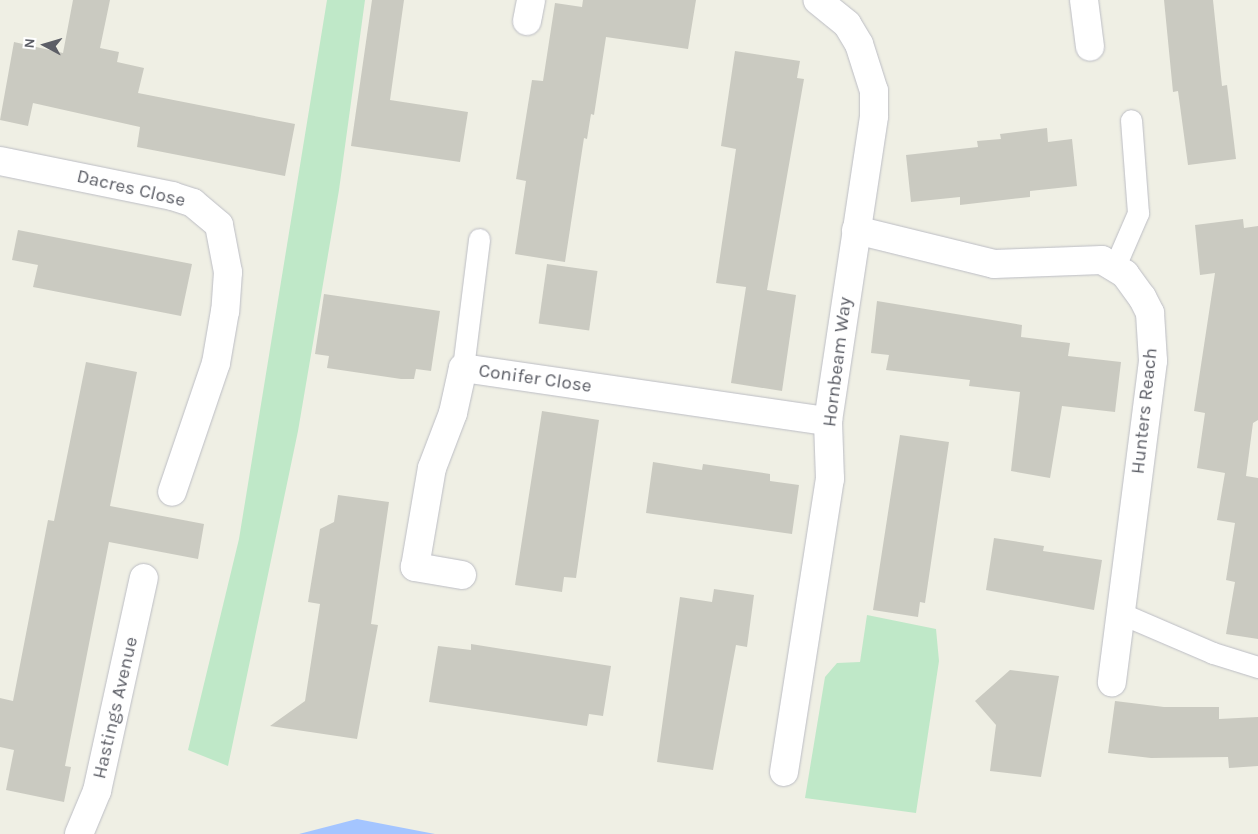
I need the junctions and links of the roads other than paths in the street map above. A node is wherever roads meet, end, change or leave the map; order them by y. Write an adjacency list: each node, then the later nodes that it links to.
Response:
1 (817, 0): 6 (street, Hornbeam Way)
2 (1084, 0): 3 (street)
3 (1090, 47)
4 (1131, 120): 8 (lane)
5 (0, 161): 11 (street, Dacres Close)
6 (856, 230): 8 (street); 10 (street, Hornbeam Way)
7 (479, 239): 9 (lane)
8 (1115, 266): 14 (street, Hunters Reach)
9 (462, 368): 10 (street, Conifer Close); 12 (street, Conifer Close)
10 (828, 421): 17 (street, Hornbeam Way)
11 (172, 492)
12 (462, 575)
13 (144, 578): 18 (street, Hastings Avenue)
14 (1120, 613): 15 (lane); 16 (street, Hunters Reach)
15 (1258, 667)
16 (1112, 682)
17 (784, 772)
18 (79, 834)

